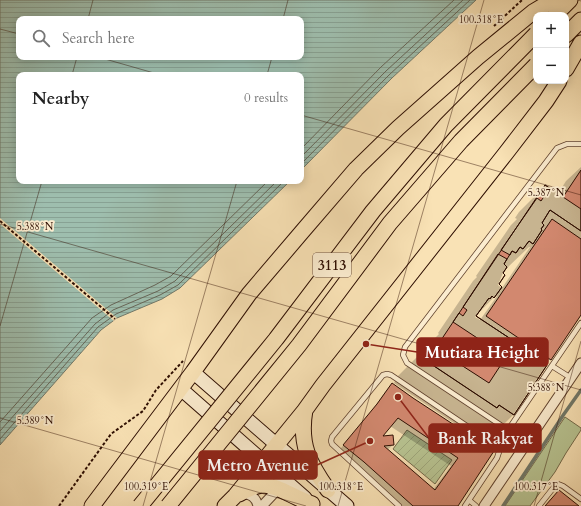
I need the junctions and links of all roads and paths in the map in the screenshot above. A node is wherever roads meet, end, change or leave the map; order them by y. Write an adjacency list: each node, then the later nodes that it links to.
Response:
1 (570, 0): 2 (highway)
2 (556, 9): 14 (highway)
3 (533, 37): 29 (highway, 3113, bridge)
4 (581, 43): 5 (highway)
5 (569, 64)
6 (533, 68): 30 (highway, 3113, bridge)
7 (557, 84): 17 (highway)
8 (581, 144): 18 (lane)
9 (0, 221): 10 (path)
10 (115, 319)
11 (581, 323): 13 (lane)
12 (581, 363): 15 (street)
13 (552, 366): 15 (lane); 18 (lane)
14 (193, 372): 16 (highway); 20 (main road)
15 (571, 378): 19 (street)
16 (181, 389): 21 (main road); 28 (highway)
17 (305, 410): 20 (highway); 23 (highway)
18 (508, 430): 19 (lane)
19 (527, 443): 37 (street)
20 (277, 445): 21 (highway); 23 (main road)
21 (263, 462): 24 (highway); 27 (main road)
22 (278, 488): 24 (highway); 27 (highway); 32 (street)
23 (328, 490): 33 (main road)
24 (234, 498): 31 (street)
25 (469, 500): 34 (lane); 35 (lane); 36 (lane)
26 (581, 500): 38 (lane)
27 (313, 505)
28 (92, 506)
29 (140, 506)
30 (168, 506)
31 (258, 506)
32 (262, 506)
33 (347, 506)
34 (399, 506)
35 (465, 506)
36 (476, 506)
37 (484, 506)
38 (539, 506)

